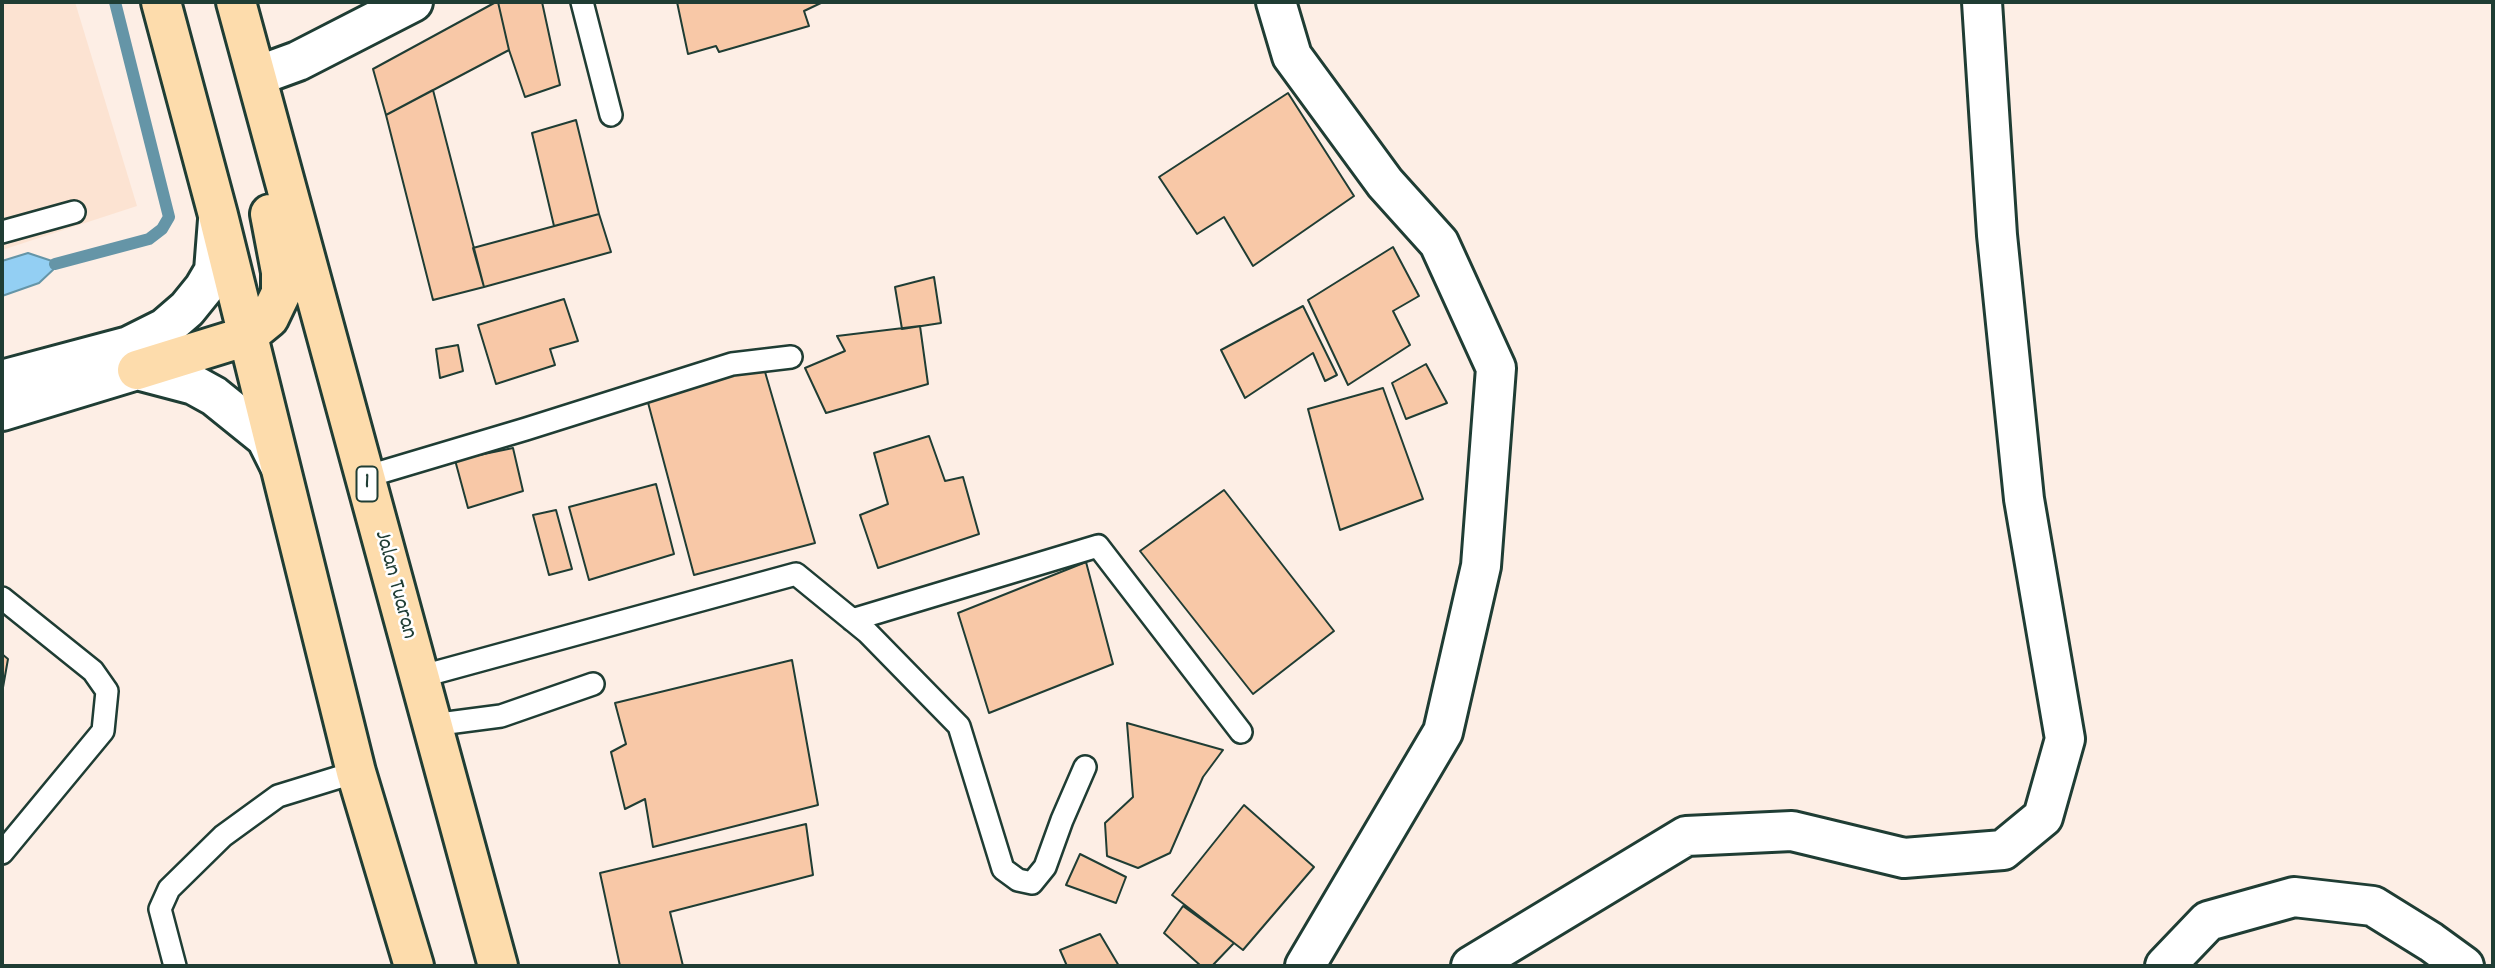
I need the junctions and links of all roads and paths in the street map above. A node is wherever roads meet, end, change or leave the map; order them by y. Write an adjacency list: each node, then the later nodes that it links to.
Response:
1 (161, 2): 11 (main road)
2 (216, 2): 13 (main road)
3 (236, 2): 8 (main road, Jalan Tuaran / 1)
4 (413, 2): 8 (street)
5 (582, 2): 9 (lane)
6 (1276, 2): 34 (street)
7 (1982, 2): 35 (street)
8 (257, 76): 21 (main road, Jalan Tuaran / 1)
9 (611, 115)
10 (74, 212): 12 (lane)
11 (218, 215): 13 (main road); 16 (street)
12 (2, 232)
13 (247, 336): 17 (main road); 20 (main road)
14 (792, 357): 21 (lane)
15 (2, 360): 16 (lane)
16 (41, 368): 18 (street)
17 (137, 370): 19 (street); 20 (street)
18 (2, 380)
19 (2, 411)
20 (278, 464): 29 (main road)
21 (365, 477): 24 (main road, Jalan Tuaran / 1)
22 (2, 598): 30 (lane)
23 (852, 620): 24 (lane); 27 (lane); 28 (lane)
24 (419, 677): 26 (main road, Jalan Tuaran / 1)
25 (593, 684): 26 (lane)
26 (432, 725): 33 (main road, Jalan Tuaran / 1)
27 (1241, 732)
28 (1084, 767)
29 (356, 772): 31 (lane); 32 (main road)
30 (2, 853)
31 (176, 966)
32 (414, 966)
33 (498, 966)
34 (1305, 966)
35 (1471, 966)
36 (2165, 966): 37 (street)
37 (2464, 966)

